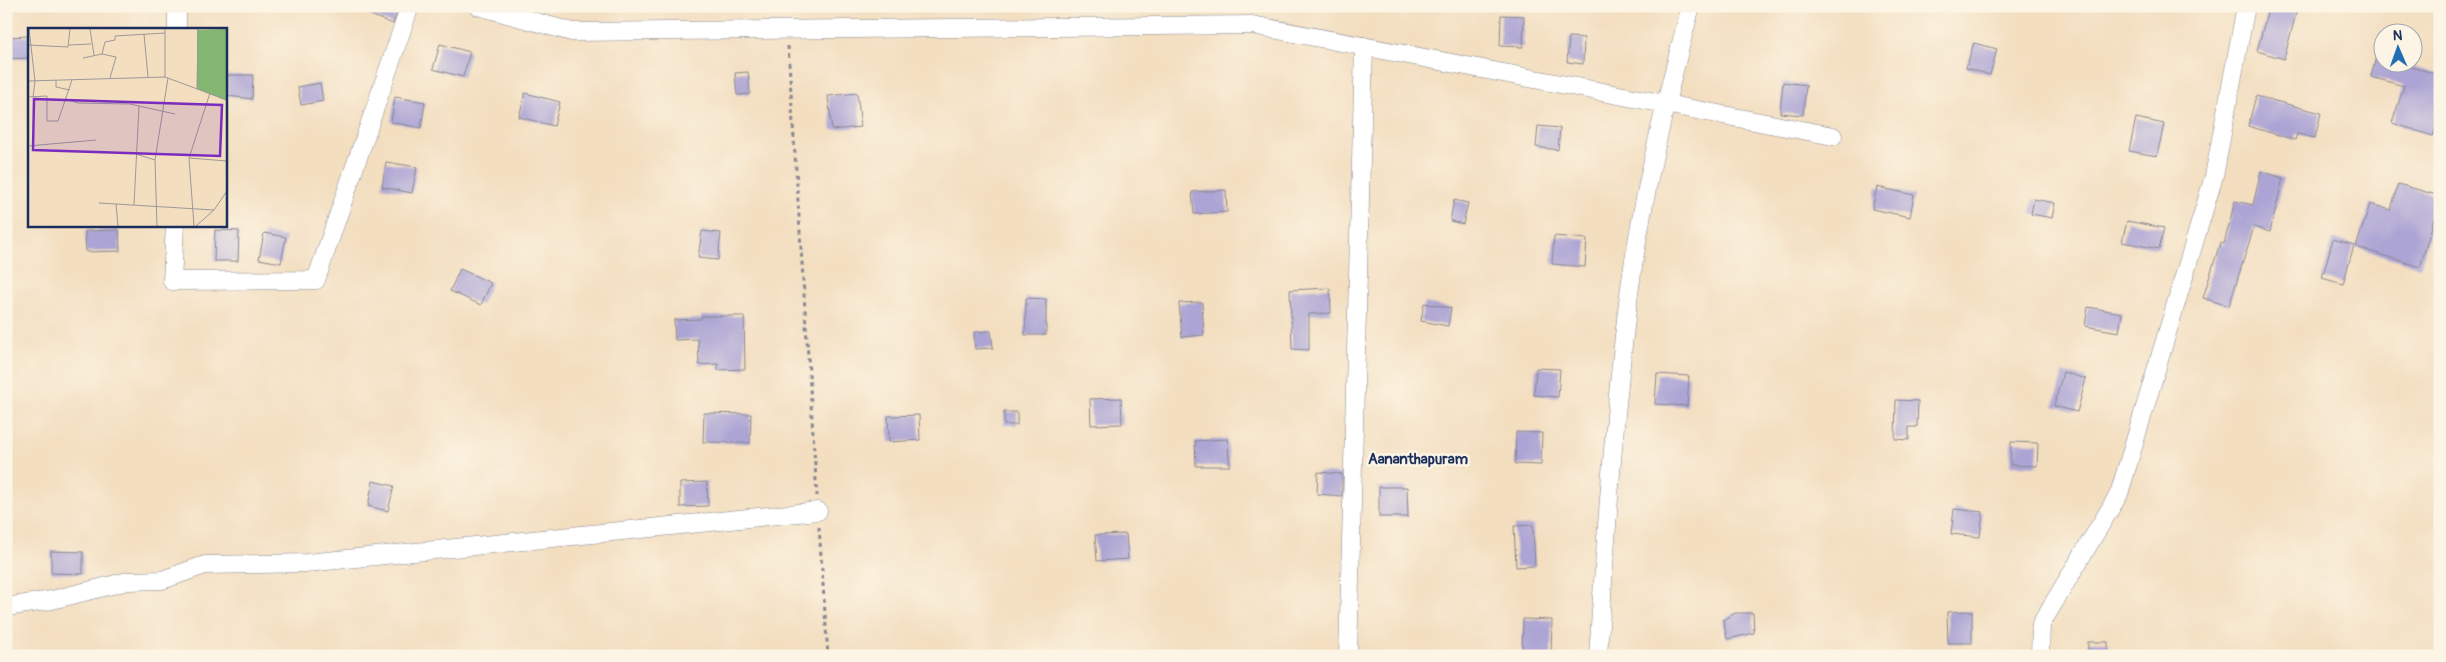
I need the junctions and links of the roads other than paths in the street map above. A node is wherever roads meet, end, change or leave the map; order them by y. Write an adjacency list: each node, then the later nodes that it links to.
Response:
1 (177, 6): 6 (street)
2 (410, 6): 10 (street)
3 (478, 6): 7 (street)
4 (1691, 6): 8 (street)
5 (2246, 6): 15 (street)
6 (177, 28)
7 (1364, 46): 8 (street); 13 (street)
8 (1664, 104): 9 (street); 14 (street)
9 (1833, 136)
10 (175, 226)
11 (818, 512): 12 (street)
12 (6, 608)
13 (1348, 656)
14 (1598, 656)
15 (2040, 656)

